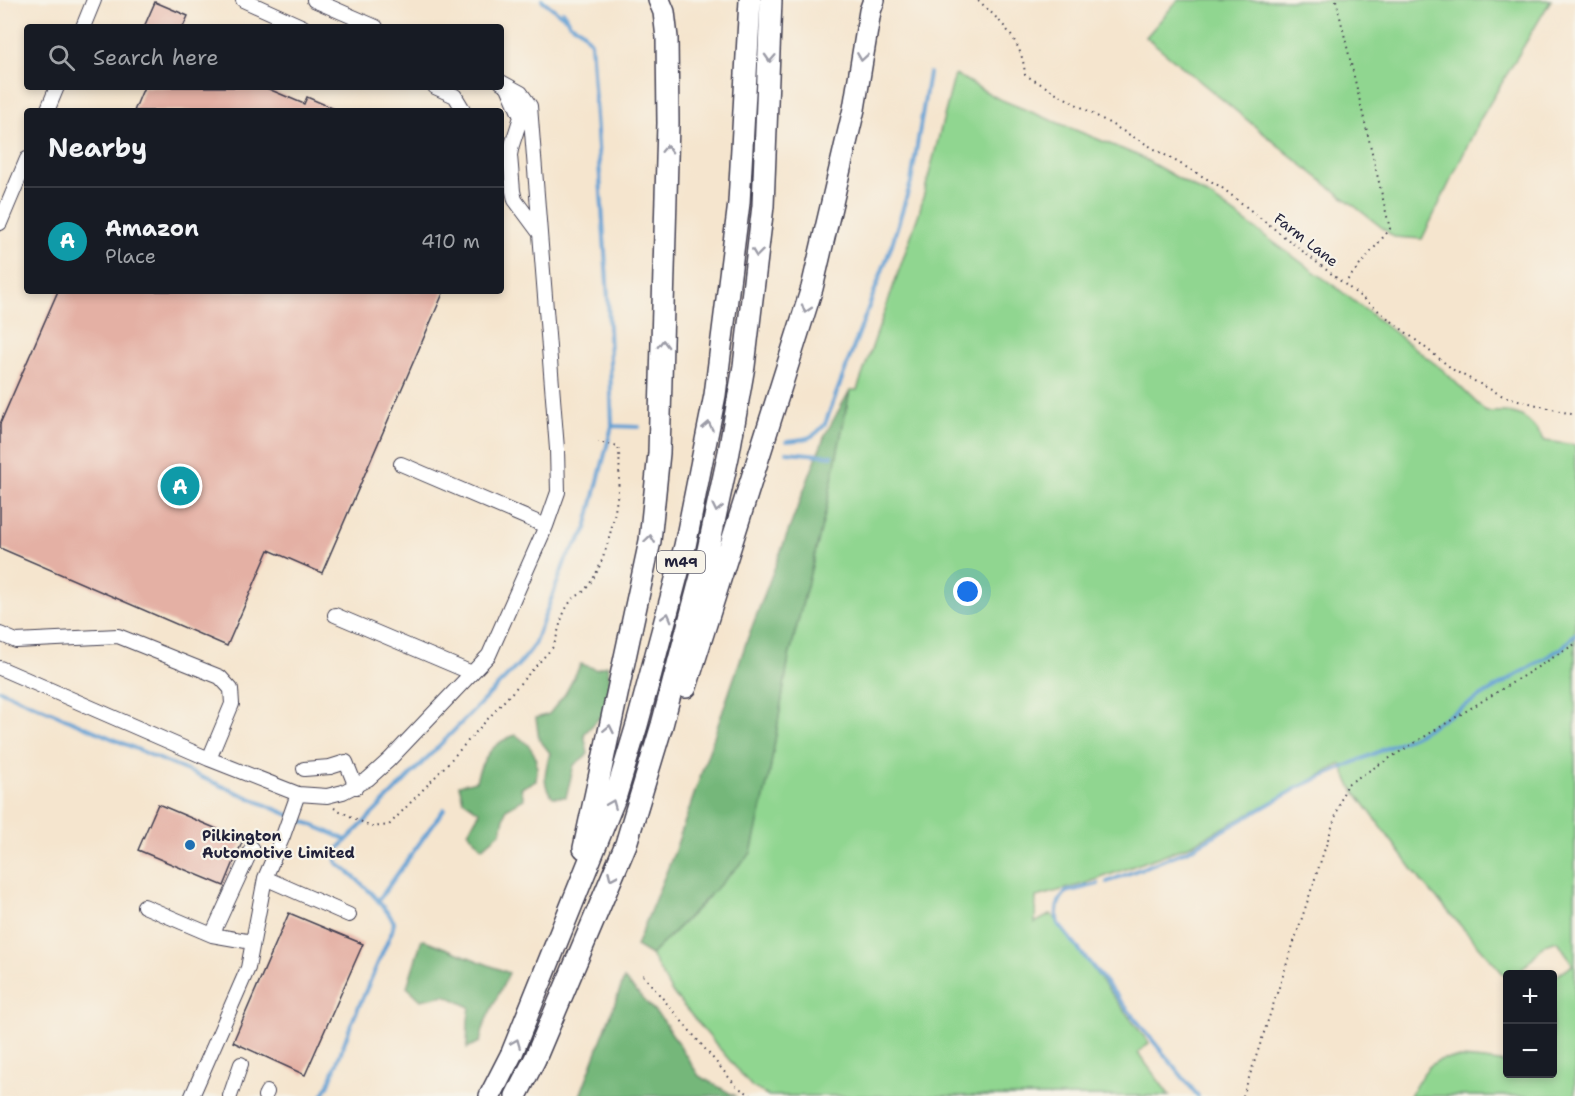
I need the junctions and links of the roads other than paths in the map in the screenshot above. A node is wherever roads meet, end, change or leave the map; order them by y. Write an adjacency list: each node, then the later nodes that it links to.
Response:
1 (94, 0): 8 (street)
2 (243, 0): 9 (street)
3 (314, 0): 10 (street)
4 (659, 0): 33 (highway, M49, one-way to 4)
5 (750, 0): 33 (highway, M49, one-way to 5)
6 (771, 0): 29 (highway, M49, one-way to 29)
7 (874, 0): 29 (highway, M49, one-way to 29)
8 (84, 24)
9 (296, 24)
10 (369, 24)
11 (504, 83): 18 (street); 18 (street)
12 (56, 90): 14 (street)
13 (442, 90): 15 (street)
14 (48, 108)
15 (462, 108)
16 (24, 166): 17 (street)
17 (0, 223)
18 (538, 231): 20 (street)
19 (401, 464): 20 (street)
20 (546, 526): 24 (street)
21 (335, 615): 24 (street)
22 (0, 634): 25 (street)
23 (0, 668): 25 (street)
24 (472, 673): 27 (street)
25 (209, 759): 28 (street)
26 (304, 769): 27 (street)
27 (356, 787): 28 (street)
28 (298, 794): 31 (street)
29 (626, 844): 41 (highway, M49, one-way to 41)
30 (252, 848): 35 (street)
31 (265, 878): 34 (street); 36 (street)
32 (144, 906): 35 (street)
33 (570, 910): 40 (highway, M49, one-way to 33)
34 (349, 915)
35 (212, 935): 36 (street)
36 (252, 942): 38 (street)
37 (241, 1064): 39 (street)
38 (196, 1095)
39 (230, 1096)
40 (490, 1096)
41 (516, 1096)

